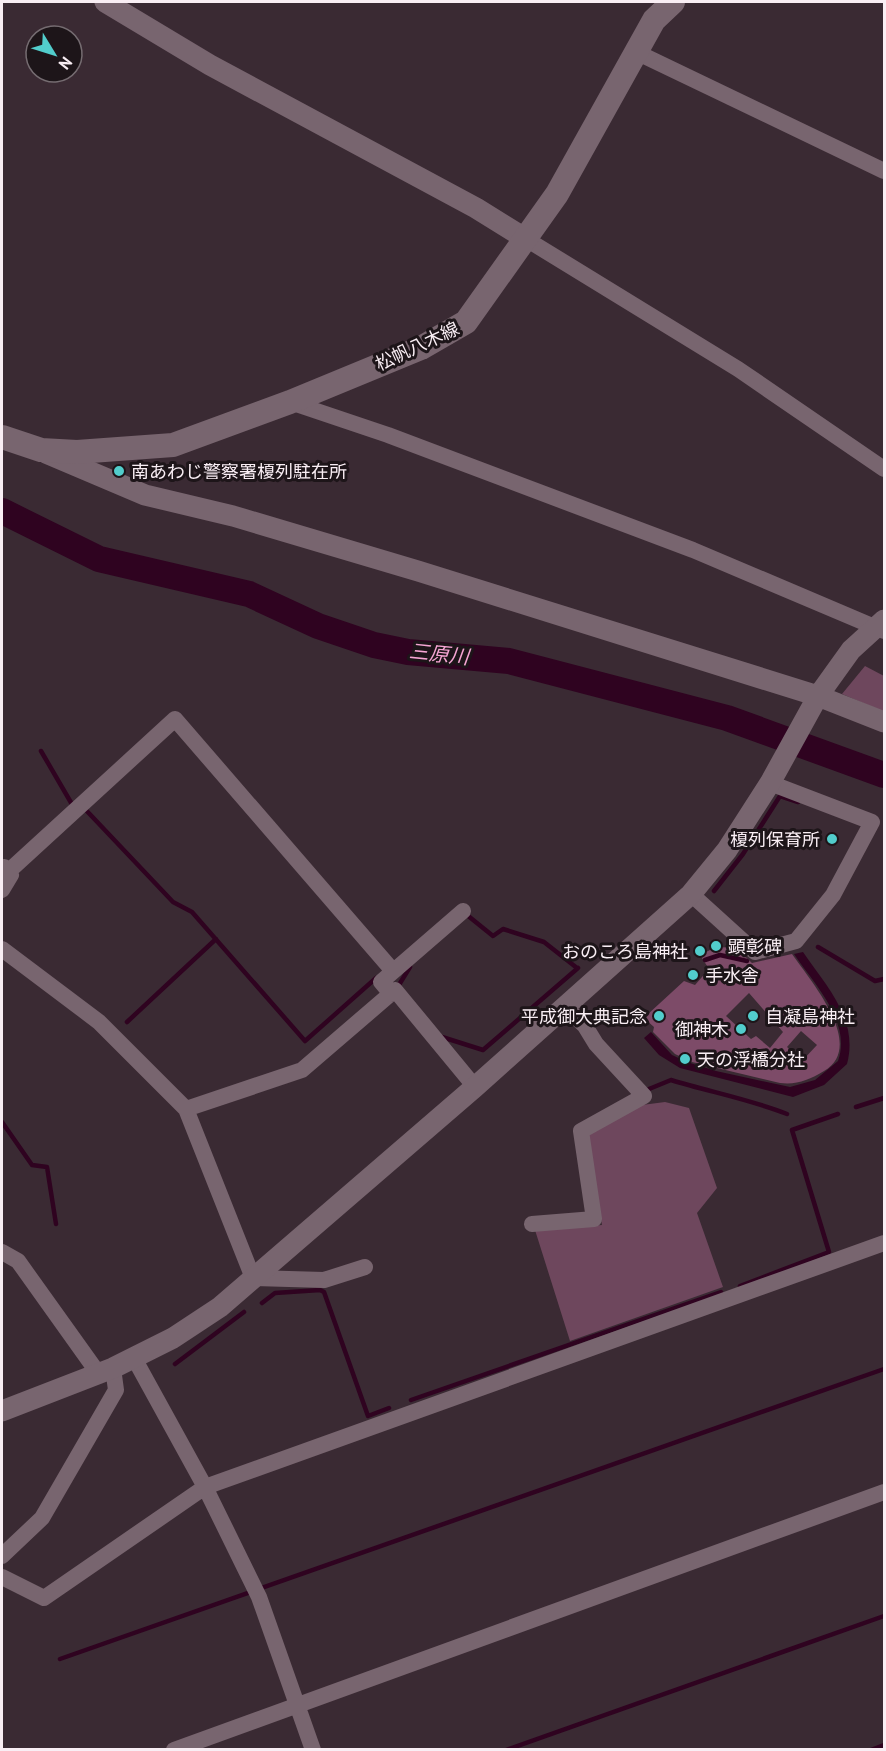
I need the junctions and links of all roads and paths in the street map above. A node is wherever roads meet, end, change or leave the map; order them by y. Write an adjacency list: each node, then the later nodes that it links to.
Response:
1 (105, 2): 6 (street)
2 (673, 2): 3 (main road, 松帆八木線)
3 (660, 11): 4 (main road, 松帆八木線)
4 (636, 52): 5 (street); 6 (main road, 松帆八木線)
5 (885, 171)
6 (526, 239): 7 (main road, 松帆八木線); 10 (street)
7 (290, 402): 9 (main road, 松帆八木線); 11 (street)
8 (2, 436): 9 (main road, 松帆八木線)
9 (41, 450): 12 (street)
10 (885, 469)
11 (882, 626): 12 (street)
12 (818, 696): 13 (street); 14 (street)
13 (885, 722)
14 (773, 779): 17 (street); 17 (street)
15 (5, 868): 16 (street); 20 (street)
16 (2, 890)
17 (691, 894): 22 (street)
18 (463, 910): 20 (street)
19 (2, 949): 24 (street)
20 (393, 971): 21 (street)
21 (391, 994): 23 (street); 24 (street)
22 (564, 1006): 23 (street); 25 (street)
23 (475, 1087): 29 (street)
24 (186, 1109): 29 (street)
25 (532, 1224)
26 (885, 1243): 33 (street)
27 (2, 1252): 31 (street)
28 (365, 1267): 29 (street)
29 (253, 1278): 30 (street)
30 (134, 1358): 31 (street); 33 (street)
31 (105, 1371): 32 (street); 35 (street)
32 (2, 1411)
33 (205, 1487): 36 (street); 37 (street)
34 (885, 1492): 37 (street)
35 (2, 1556)
36 (2, 1577)
37 (297, 1705): 38 (street); 39 (street)
38 (174, 1749)
39 (313, 1749)

